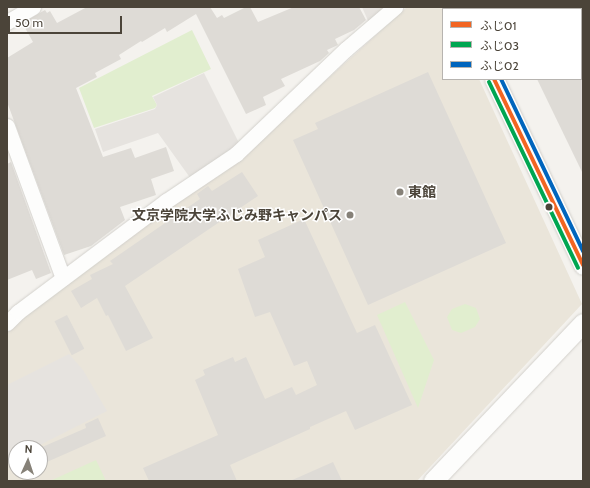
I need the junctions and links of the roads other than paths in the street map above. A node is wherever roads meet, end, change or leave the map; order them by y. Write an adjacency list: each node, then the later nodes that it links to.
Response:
1 (33, 7): 3 (street)
2 (395, 7): 7 (street)
3 (7, 22)
4 (494, 80): 6 (street)
5 (7, 126): 7 (street)
6 (583, 265)
7 (63, 278): 8 (street)
8 (7, 323)
9 (583, 323): 10 (street)
10 (433, 481)

